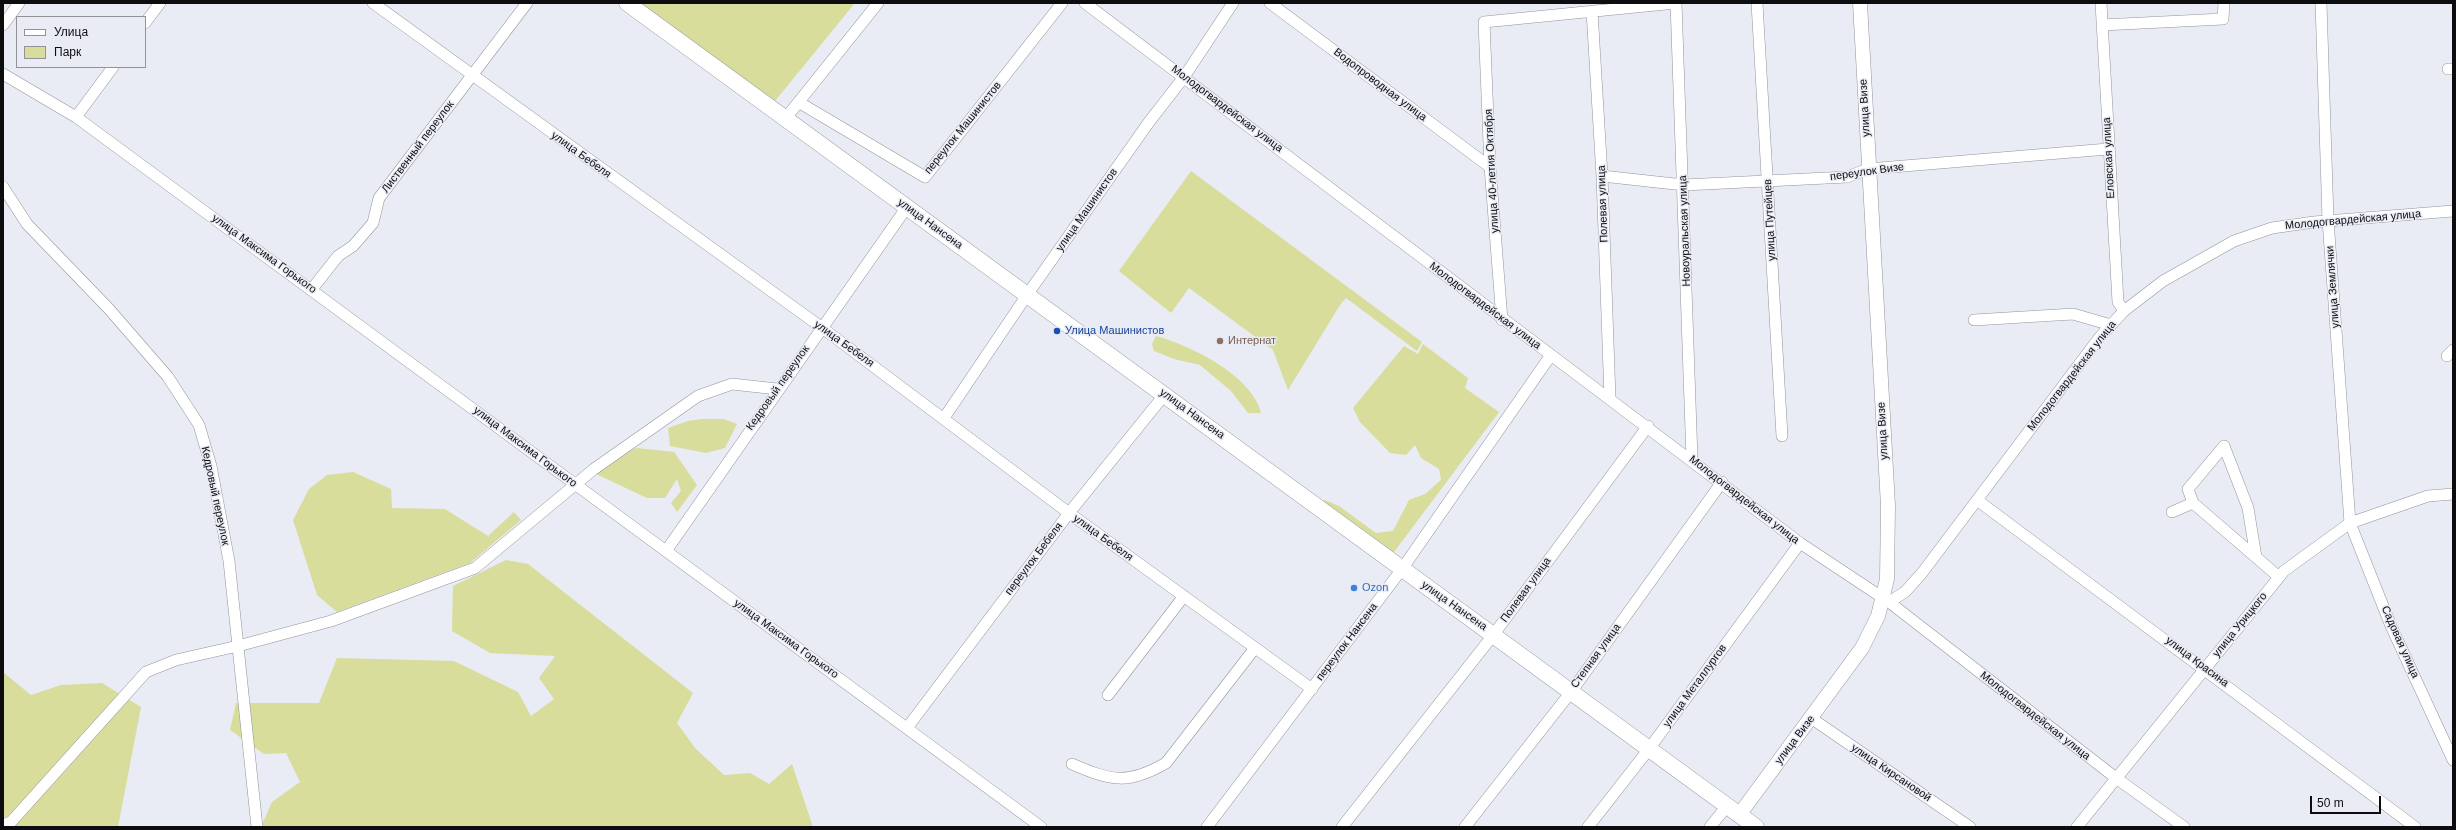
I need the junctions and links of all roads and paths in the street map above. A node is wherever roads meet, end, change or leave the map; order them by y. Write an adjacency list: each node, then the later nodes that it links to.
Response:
1 (19, 3): 19 (street)
2 (160, 3): 18 (street)
3 (373, 3): 23 (street, улица Бебеля)
4 (526, 3): 23 (street, Лиственный переулок)
5 (627, 3): 27 (main road, улица Нансена)
6 (878, 3): 25 (street)
7 (1062, 3): 25 (street, переулок Машинистов)
8 (1085, 3): 24 (street, Молодогвардейская улица)
9 (1233, 3): 24 (street, улица Машинистов)
10 (1270, 3): 29 (street, Водопроводная улица)
11 (1676, 3): 17 (street); 33 (street, Новоуральская улица)
12 (1757, 3): 32 (street, улица Путейцев)
13 (1860, 3): 30 (street, улица Визе)
14 (2101, 3): 20 (street, Еловская улица)
15 (2224, 3): 20 (street)
16 (2321, 3): 37 (street, улица Землячки)
17 (1592, 11): 29 (street, улица 40-летия Октября); 31 (street, Полевая улица)
18 (146, 23)
19 (3, 25)
20 (2102, 25): 28 (street, Еловская улица)
21 (112, 68): 26 (street)
22 (3, 74): 26 (street, улица Максима Горького)
23 (472, 75): 38 (street, Лиственный переулок); 44 (street, улица Бебеля)
24 (1184, 76): 39 (street, улица Машинистов); 41 (street, Молодогвардейская улица)
25 (800, 103): 27 (street)
26 (76, 117): 38 (street, улица Максима Горького)
27 (786, 119): 35 (main road, улица Нансена)
28 (2108, 149): 30 (street, переулок Визе); 40 (street, Еловская улица)
29 (1490, 167): 41 (street, улица 40-летия Октября)
30 (1868, 170): 32 (street, переулок Визе); 67 (street, улица Визе)
31 (1602, 176): 33 (street, переулок Визе); 48 (street, Полевая улица)
32 (1768, 181): 33 (street, переулок Визе); 51 (street, улица Путейцев)
33 (1684, 185): 52 (street, Новоуральская улица)
34 (3, 187): 69 (street, Кедровый переулок)
35 (907, 207): 39 (main road, улица Нансена); 44 (street, Кедровый переулок)
36 (2453, 211): 37 (street, Молодогвардейская улица)
37 (2328, 220): 40 (street, Молодогвардейская улица); 60 (street, улица Землячки)
38 (312, 289): 54 (street, улица Максима Горького)
39 (1026, 295): 47 (main road, улица Нансена); 49 (street, улица Машинистов)
40 (2124, 311): 43 (street, Молодогвардейская улица)
41 (1502, 320): 45 (street, Молодогвардейская улица)
42 (1974, 320): 43 (street)
43 (2111, 325): 56 (street, Молодогвардейская улица)
44 (821, 327): 46 (street, Кедровый переулок); 49 (street, улица Бебеля)
45 (1551, 355): 48 (street, Молодогвардейская улица); 64 (street, переулок Нансена)
46 (777, 389): 54 (street); 62 (street, Кедровый переулок)
47 (1165, 394): 59 (street, переулок Бебеля); 64 (main road, улица Нансена)
48 (1610, 398): 50 (street, Молодогвардейская улица)
49 (944, 418): 59 (street, улица Бебеля)
50 (1648, 426): 52 (street, Молодогвардейская улица); 68 (street, Полевая улица)
51 (1782, 436)
52 (1692, 459): 53 (street, Молодогвардейская улица)
53 (1722, 482): 61 (street, Молодогвардейская улица); 73 (street, Степная улица)
54 (574, 484): 62 (street, улица Максима Горького); 69 (street)
55 (2453, 494): 60 (street, улица Урицкого)
56 (1977, 500): 67 (street, Молодогвардейская улица); 71 (street, улица Красина)
57 (2193, 503): 58 (street); 63 (street); 63 (street)
58 (2172, 512)
59 (1069, 513): 66 (street, улица Бебеля); 76 (street, переулок Бебеля)
60 (2350, 523): 65 (street, улица Урицкого); 78 (street, Садовая улица)
61 (1800, 543): 67 (street, Молодогвардейская улица); 77 (street, улица Металлургов)
62 (666, 551): 76 (street, улица Максима Горького)
63 (2256, 557): 65 (street)
64 (1402, 569): 68 (main road, улица Нансена); 72 (street, переулок Нансена)
65 (2279, 577): 71 (street, улица Урицкого)
66 (1184, 596): 70 (street, улица Бебеля); 74 (street)
67 (1886, 600): 75 (street, улица Визе); 80 (street, Молодогвардейская улица)
68 (1494, 634): 73 (main road, улица Нансена); 86 (street, Полевая улица)
69 (238, 646): 82 (street); 83 (street, Кедровый переулок)
70 (1255, 648): 72 (street, улица Бебеля); 79 (street)
71 (2205, 668): 80 (street, улица Урицкого); 94 (street, улица Красина)
72 (1312, 689): 85 (street, переулок Нансена)
73 (1571, 692): 77 (main road, улица Нансена); 87 (street, Степная улица)
74 (1108, 695)
75 (1811, 718): 81 (street, улица Визе); 91 (street, улица Кирсановой)
76 (907, 728): 84 (street, улица Максима Горького)
77 (1649, 749): 81 (main road, улица Нансена); 88 (street, улица Металлургов)
78 (2453, 760)
79 (1072, 764)
80 (2116, 778): 92 (street, улица Урицкого); 93 (street, Молодогвардейская улица)
81 (1733, 811): 89 (street, улица Визе); 90 (main road, улица Нансена)
82 (3, 825)
83 (257, 827)
84 (1041, 827)
85 (1207, 827)
86 (1342, 827)
87 (1465, 827)
88 (1588, 827)
89 (1710, 827)
90 (1756, 827)
91 (1970, 827)
92 (2077, 827)
93 (2184, 827)
94 (2415, 827)

